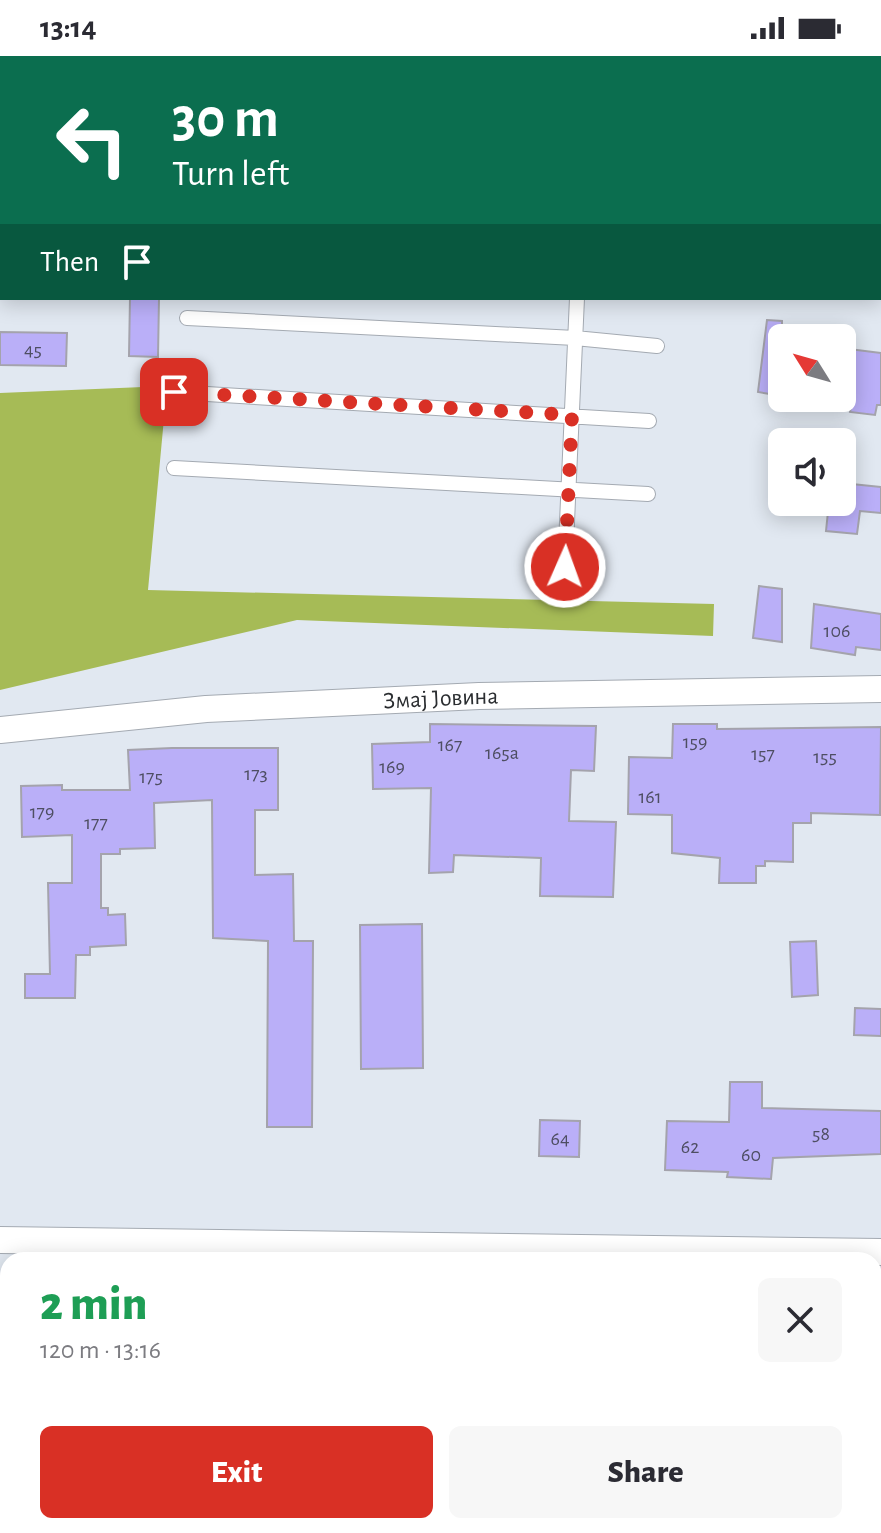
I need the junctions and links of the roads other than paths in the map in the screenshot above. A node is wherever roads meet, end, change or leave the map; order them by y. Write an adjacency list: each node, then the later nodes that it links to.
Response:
1 (577, 300): 3 (lane)
2 (187, 318): 3 (lane)
3 (575, 338): 4 (lane); 6 (lane)
4 (657, 346)
5 (174, 392): 6 (lane)
6 (572, 415): 7 (lane); 9 (lane)
7 (649, 421)
8 (174, 468): 9 (lane)
9 (568, 489): 10 (lane); 11 (lane)
10 (648, 494)
11 (565, 567)
12 (881, 689): 13 (street, Змај Јовина)
13 (0, 730)
14 (0, 1240): 15 (street)
15 (347, 1252)

